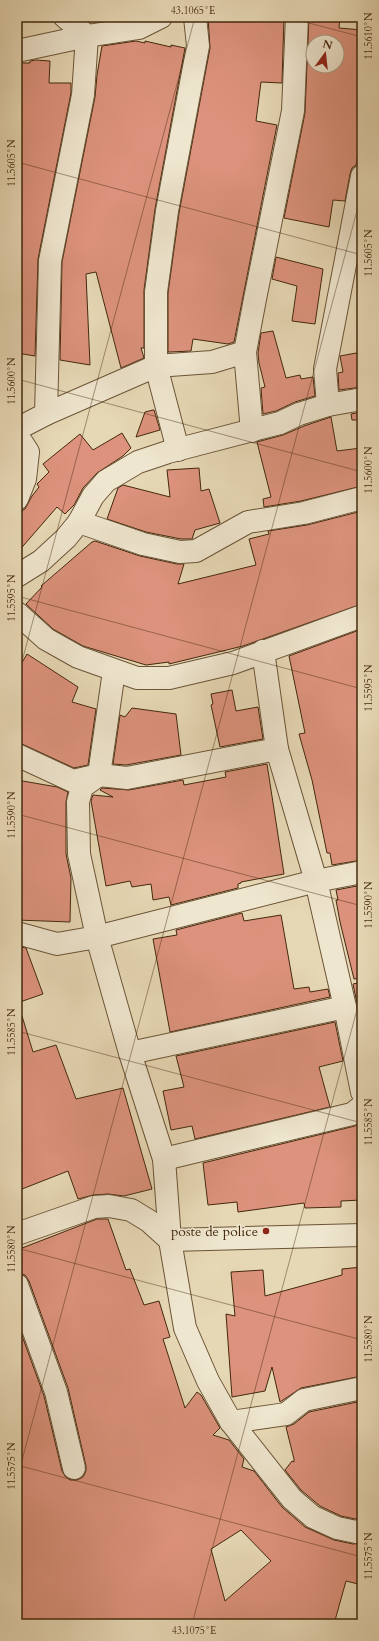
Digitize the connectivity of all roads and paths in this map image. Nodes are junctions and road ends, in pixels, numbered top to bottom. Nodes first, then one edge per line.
1 (65, 17) edge
2 (161, 17) edge
3 (195, 17) edge
4 (297, 17) edge
5 (87, 36) junction
6 (17, 51) edge
7 (362, 176) edge
8 (246, 352) junction
9 (156, 366) junction
10 (362, 399) edge
11 (328, 405) junction
12 (46, 414) junction
13 (17, 430) edge
14 (252, 431) junction
15 (17, 435) edge
16 (178, 450) junction
17 (362, 498) edge
18 (17, 499) edge
19 (79, 522) junction
20 (17, 576) edge
21 (17, 613) edge
22 (362, 616) edge
23 (263, 651) junction
24 (114, 671) junction
25 (277, 750) junction
26 (17, 755) edge
27 (99, 775) junction
28 (362, 872) edge
29 (316, 881) junction
30 (17, 933) edge
31 (97, 938) junction
32 (345, 1007) junction
33 (130, 1053) junction
34 (362, 1092) edge
35 (362, 1106) edge
36 (164, 1159) junction
37 (17, 1234) edge
38 (362, 1235) edge
39 (170, 1240) junction
40 (17, 1285) edge
41 (362, 1388) edge
42 (231, 1422) junction
43 (74, 1468) dead end
44 (362, 1530) edge

1 - 5 street
2 - 5 street
3 - 9 street
4 - 8 street
5 - 6 street
5 - 12 street
7 - 11 street
8 - 9 street
8 - 14 street
9 - 12 street
9 - 16 street
10 - 11 street
11 - 14 street
12 - 13 street
14 - 16 street
15 - 18 street
16 - 19 street
17 - 19 street
19 - 20 street
21 - 24 street
22 - 23 street
23 - 24 street
23 - 25 street
24 - 27 street
25 - 27 street
25 - 29 street
26 - 27 street
27 - 31 street
28 - 29 street
29 - 31 street
29 - 32 street
30 - 31 street
31 - 33 street
32 - 33 street
32 - 34 street
33 - 36 street
35 - 36 street
36 - 39 street
37 - 39 street
38 - 39 street
39 - 42 street
40 - 43 street
41 - 42 street
42 - 44 street

